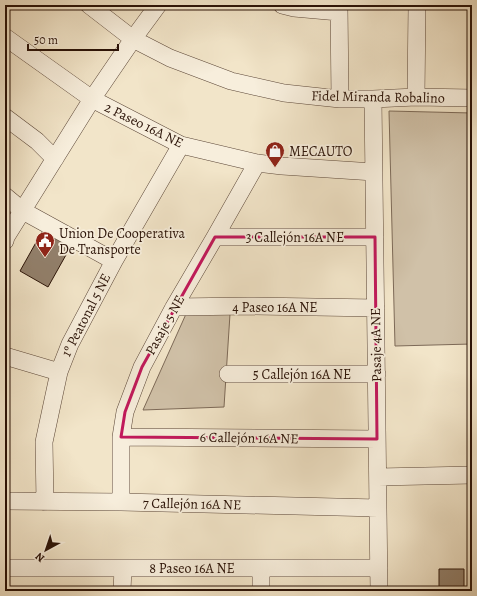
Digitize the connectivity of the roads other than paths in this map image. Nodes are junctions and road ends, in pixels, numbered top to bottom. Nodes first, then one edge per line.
1 (90, 5) edge
2 (158, 5) edge
3 (282, 5) edge
4 (416, 5) edge
5 (339, 9) edge
6 (5, 37) edge
7 (133, 39) junction
8 (416, 97) junction
9 (340, 98) junction
10 (472, 98) edge
11 (92, 99) junction
12 (373, 99) junction
13 (5, 117) edge
14 (181, 145) junction
15 (55, 159) junction
16 (257, 163) junction
17 (374, 172) junction
18 (5, 196) edge
19 (23, 211) junction
20 (215, 237) junction
21 (375, 237) junction
22 (5, 239) edge
23 (114, 261) junction
24 (174, 307) junction
25 (376, 308) junction
26 (5, 356) edge
27 (58, 372) junction
28 (228, 374) dead end
29 (376, 374) junction
30 (122, 437) junction
31 (377, 439) junction
32 (472, 475) edge
33 (378, 477) junction
34 (5, 501) edge
35 (45, 502) junction
36 (121, 502) junction
37 (378, 508) junction
38 (5, 568) edge
39 (123, 568) junction
40 (261, 568) junction
41 (379, 568) junction
42 (122, 591) edge
43 (261, 591) edge
44 (379, 591) edge

1 - 7 street, Fidel Miranda Robalino
2 - 7 street
3 - 5 street
4 - 8 street
5 - 9 street
6 - 11 street, 2 Paseo 16A NE
7 - 9 street, Fidel Miranda Robalino
7 - 11 street
8 - 10 street, Fidel Miranda Robalino
8 - 12 street, Fidel Miranda Robalino
9 - 12 street, Fidel Miranda Robalino
11 - 14 street, 2 Paseo 16A NE
11 - 15 street
12 - 17 street, Pasaje 4A NE
13 - 15 street
14 - 16 street, 2 Paseo 16A NE
14 - 23 street, 1º Peatonal 5 NE
15 - 19 street
16 - 17 street, 2 Paseo 16A NE
16 - 20 street, Pasaje 5 NE
17 - 21 street, Pasaje 4A NE
18 - 19 street
19 - 22 street
19 - 23 street
20 - 21 street, 3 Callejón 16A NE
20 - 24 street, Pasaje 5 NE
21 - 25 street, Pasaje 4A NE
23 - 27 street, 1º Peatonal 5 NE
24 - 25 street, 4 Paseo 16A NE
24 - 30 street, Pasaje 5 NE
25 - 29 street, Pasaje 4A NE
26 - 27 street
27 - 35 street, 1º Peatonal 5 NE
28 - 29 street, 5 Callejón 16A NE
29 - 31 street, Pasaje 4A NE
30 - 31 street, 6 Callejón 16A NE
30 - 36 street, Pasaje 5 NE
31 - 33 street, Pasaje 4A NE
32 - 33 street
33 - 37 street, Pasaje 4A NE
34 - 35 street, 7 Callejón 16A NE
35 - 36 street, 7 Callejón 16A NE
36 - 37 street, 7 Callejón 16A NE
37 - 41 street, Pasaje 4A NE
38 - 39 street, 8 Paseo 16A NE
39 - 40 street, 8 Paseo 16A NE
39 - 42 street
40 - 41 street, 8 Paseo 16A NE
40 - 43 street
41 - 44 street, Pasaje 4A NE

